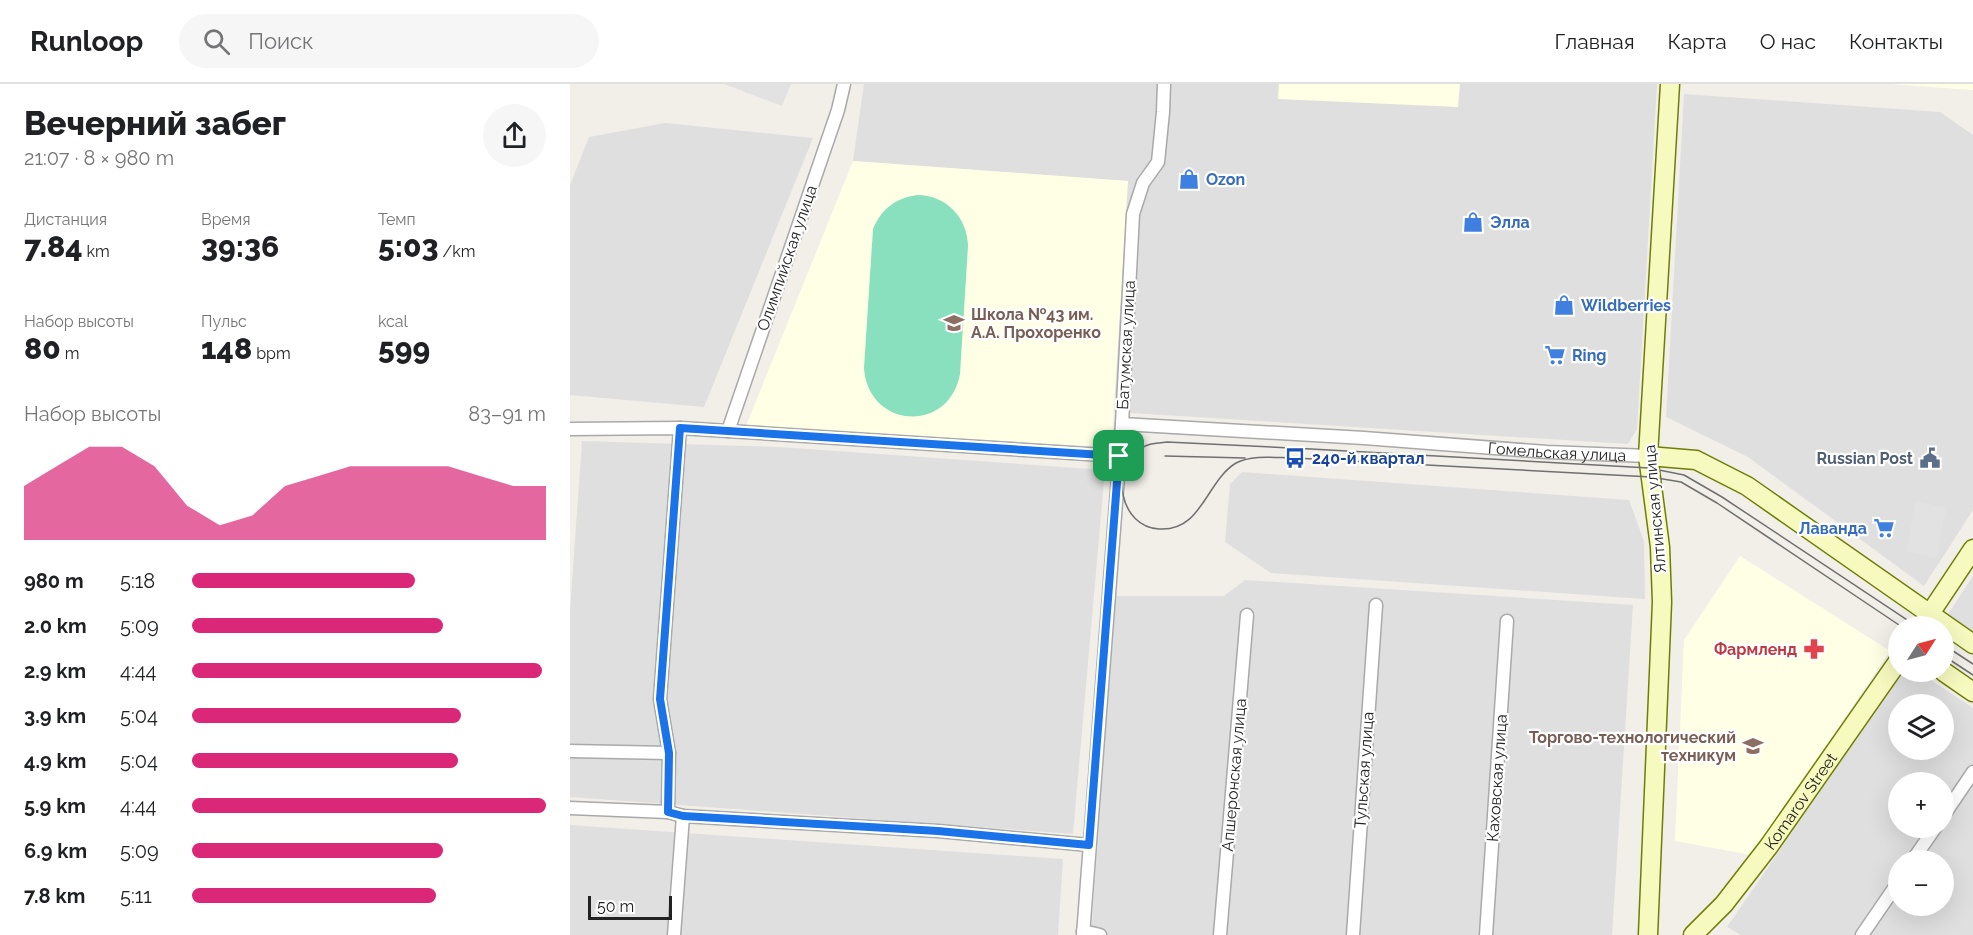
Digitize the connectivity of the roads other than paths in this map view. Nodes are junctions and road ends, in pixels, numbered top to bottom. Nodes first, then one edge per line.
1 (844, 84) edge
2 (1164, 84) edge
3 (1670, 84) edge
4 (1122, 424) junction
5 (680, 428) junction
6 (570, 429) edge
7 (728, 431) junction
8 (1119, 456) junction
9 (1648, 456) junction
10 (1973, 549) edge
11 (1376, 605) dead end
12 (1247, 615) dead end
13 (1918, 616) edge
14 (1928, 616) edge
15 (1507, 621) dead end
16 (1954, 635) edge
17 (1973, 644) edge
18 (1888, 676) edge
19 (1954, 679) edge
20 (1973, 692) edge
21 (570, 751) edge
22 (669, 753) junction
23 (1973, 772) edge
24 (1954, 800) edge
25 (570, 808) edge
26 (668, 812) junction
27 (683, 816) junction
28 (1089, 845) junction
29 (1888, 897) edge
30 (1083, 933) edge
31 (674, 935) edge
32 (1100, 935) edge
33 (1220, 935) edge
34 (1353, 935) edge
35 (1486, 935) edge
36 (1648, 935) edge
37 (1693, 935) edge
38 (1862, 935) edge

1 - 7 street, Олимпийская улица
2 - 4 street, Батумская улица
3 - 9 main road, Ялтинская улица
4 - 8 street, Батумская улица
4 - 9 street, Гомельская улица
5 - 6 street
5 - 7 street
5 - 22 street
7 - 8 street
8 - 28 street, Батумская улица
9 - 13 main road, Гомельская улица
9 - 36 main road, Ялтинская улица
10 - 14 main road
11 - 34 street, Тульская улица
12 - 33 street, Апшеронская улица
15 - 35 street, Каховская улица
16 - 17 main road, Гомельская улица
18 - 37 main road, Komarov Street
19 - 20 main road
21 - 22 street
22 - 26 street
23 - 24 street
25 - 26 street
26 - 27 street
27 - 28 street
27 - 31 street
28 - 30 street, Батумская улица
29 - 38 street
30 - 32 street

